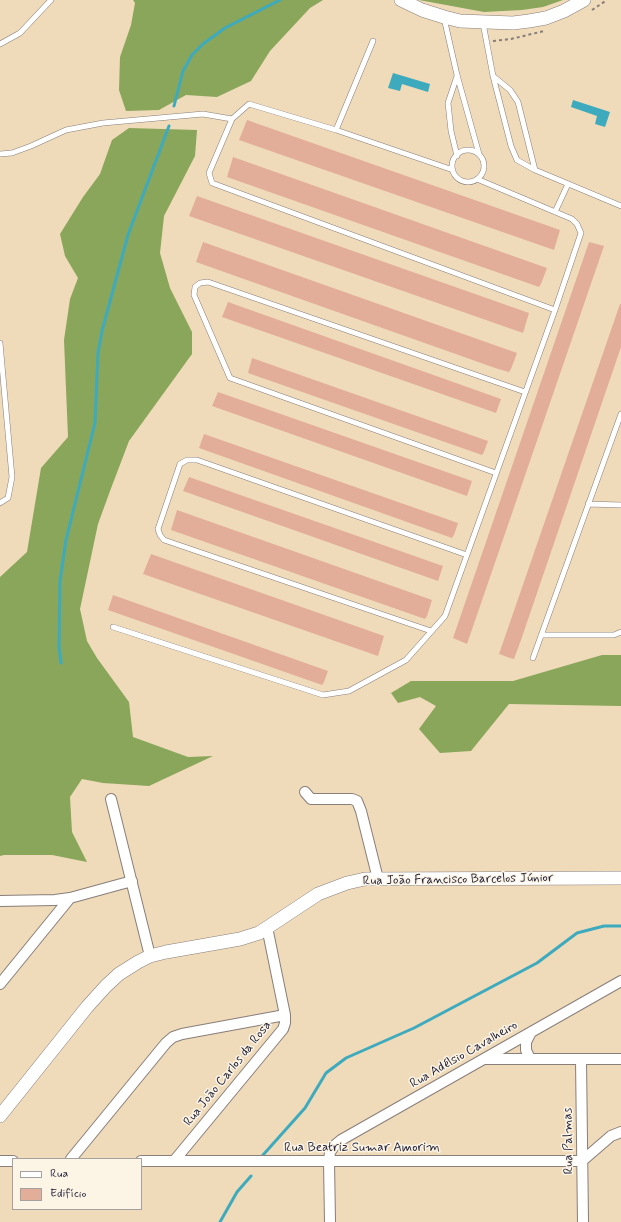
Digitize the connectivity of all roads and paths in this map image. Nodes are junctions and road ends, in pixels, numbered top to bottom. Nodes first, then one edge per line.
1 (51, 0) edge
2 (401, 0) edge
3 (584, 0) edge
4 (444, 17) junction
5 (483, 23) junction
6 (373, 41) dead end
7 (0, 44) edge
8 (457, 75) junction
9 (493, 76) junction
10 (232, 119) junction
11 (336, 130) junction
12 (0, 154) edge
13 (479, 154) junction
14 (456, 156) junction
15 (453, 170) junction
16 (535, 170) junction
17 (477, 179) junction
18 (568, 184) junction
19 (621, 206) edge
20 (555, 212) junction
21 (554, 310) junction
22 (0, 343) edge
23 (525, 392) junction
24 (621, 414) edge
25 (620, 420) edge
26 (496, 473) junction
27 (0, 503) edge
28 (588, 504) junction
29 (621, 505) edge
30 (467, 555) junction
31 (113, 627) dead end
32 (432, 631) junction
33 (621, 632) edge
34 (541, 635) junction
35 (533, 658) dead end
36 (306, 792) dead end
37 (111, 799) dead end
38 (621, 878) edge
39 (378, 879) junction
40 (132, 880) junction
41 (70, 898) junction
42 (0, 901) edge
43 (267, 927) junction
44 (150, 956) junction
45 (621, 981) edge
46 (0, 984) edge
47 (285, 1015) junction
48 (531, 1032) junction
49 (484, 1059) junction
50 (530, 1059) junction
51 (580, 1059) junction
52 (621, 1059) edge
53 (0, 1116) edge
54 (621, 1132) edge
55 (72, 1158) edge
56 (0, 1161) edge
57 (12, 1161) edge
58 (142, 1161) edge
59 (174, 1161) junction
60 (329, 1161) junction
61 (582, 1161) junction
62 (330, 1222) edge
63 (583, 1222) edge

1 - 7 lane
2 - 4 street
3 - 5 street
4 - 5 street
4 - 8 lane
5 - 9 lane
6 - 11 lane
8 - 13 lane
8 - 14 lane
9 - 16 lane
9 - 16 lane
10 - 11 lane
10 - 12 lane
10 - 21 lane
11 - 15 lane
13 - 14 lane
13 - 17 lane
14 - 15 lane
15 - 17 lane
16 - 18 lane
17 - 20 lane
18 - 19 lane
18 - 20 lane
20 - 21 lane
21 - 23 lane
22 - 27 lane
23 - 26 lane
23 - 26 lane
24 - 25 lane
25 - 28 lane
26 - 30 lane
28 - 29 lane
28 - 34 lane
30 - 32 lane
30 - 32 lane
31 - 32 lane
33 - 34 lane
34 - 35 lane
36 - 39 street
37 - 40 street
38 - 39 street, Rua João Francisco Barcelos Júnior
39 - 43 street, Rua João Francisco Barcelos Júnior
40 - 41 street
40 - 44 street
41 - 42 street
41 - 46 street
43 - 44 street, Rua João Francisco Barcelos Júnior
43 - 47 street, Rua João Carlos da Rosa
44 - 53 street, Rua João Francisco Barcelos Júnior
45 - 48 street, Rua Adélsio Cavalheiro
47 - 55 street
47 - 59 street, Rua João Carlos da Rosa
48 - 49 street, Rua Adélsio Cavalheiro
48 - 50 street
49 - 50 street
49 - 60 street, Rua Adélsio Cavalheiro
50 - 51 street
51 - 52 street
51 - 61 street, Rua Palmas
54 - 61 street
56 - 57 street
58 - 59 street, Rua Beatriz Sumar Amorim
59 - 60 street, Rua Beatriz Sumar Amorim
60 - 61 street, Rua Beatriz Sumar Amorim
60 - 62 street
61 - 63 street, Rua Palmas

